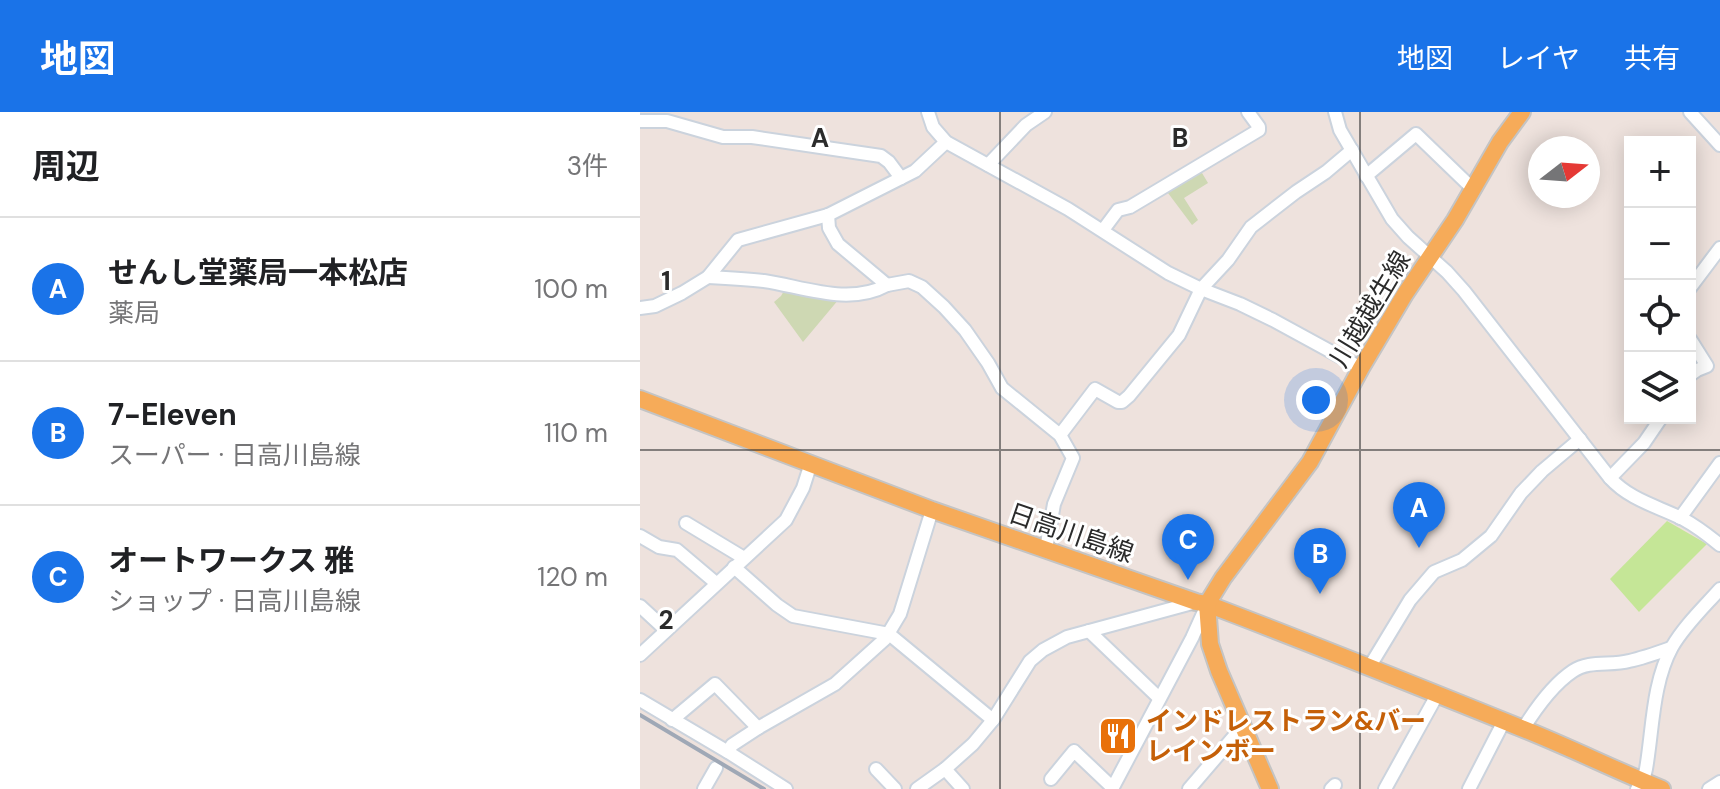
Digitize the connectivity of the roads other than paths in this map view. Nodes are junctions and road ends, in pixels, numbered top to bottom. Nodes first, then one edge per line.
1 (928, 112) edge
2 (1045, 112) edge
3 (1248, 112) edge
4 (1335, 112) edge
5 (1522, 112) edge
6 (1690, 112) edge
7 (640, 121) edge
8 (946, 142) junction
9 (1720, 145) edge
10 (1352, 150) junction
11 (988, 165) junction
12 (1366, 176) junction
13 (901, 178) junction
14 (1473, 189) junction
15 (828, 215) junction
16 (1103, 230) junction
17 (1720, 248) edge
18 (1430, 257) junction
19 (708, 277) junction
20 (1696, 280) edge
21 (887, 285) junction
22 (1201, 289) junction
23 (640, 308) edge
24 (1696, 349) edge
25 (1361, 368) junction
26 (1696, 372) edge
27 (640, 399) edge
28 (1657, 424) edge
29 (1060, 435) junction
30 (1580, 439) junction
31 (811, 463) junction
32 (1720, 463) edge
33 (1610, 478) junction
34 (932, 510) junction
35 (1680, 518) junction
36 (686, 523) dead end
37 (640, 536) edge
38 (1720, 545) edge
39 (1046, 549) junction
40 (739, 563) junction
41 (716, 583) junction
42 (1720, 589) edge
43 (1202, 603) junction
44 (640, 606) edge
45 (666, 630) junction
46 (1089, 631) junction
47 (889, 634) junction
48 (1671, 648) junction
49 (640, 655) edge
50 (1370, 666) junction
51 (1437, 695) junction
52 (1159, 698) junction
53 (640, 700) edge
54 (672, 720) junction
55 (993, 720) junction
56 (1504, 721) junction
57 (1243, 726) junction
58 (758, 728) junction
59 (1523, 729) junction
60 (728, 752) junction
61 (716, 768) dead end
62 (876, 769) dead end
63 (945, 769) junction
64 (1051, 779) dead end
65 (1720, 782) edge
66 (1640, 785) edge
67 (704, 789) edge
68 (786, 789) edge
69 (895, 789) edge
70 (917, 789) edge
71 (963, 789) edge
72 (1112, 789) edge
73 (1189, 789) edge
74 (1270, 789) edge
75 (1385, 789) edge
76 (1469, 789) edge
77 (1662, 789) edge
78 (1709, 789) edge

1 - 8 street
2 - 11 street
3 - 16 street
4 - 10 street
5 - 14 main road, 川越越生線
6 - 9 street
7 - 13 street
8 - 11 street
8 - 13 street
10 - 12 street
10 - 22 street
11 - 16 street
12 - 14 street
12 - 18 street
13 - 15 street
14 - 18 main road, 川越越生線
15 - 19 street
15 - 21 street
16 - 22 street
17 - 20 street
18 - 25 main road, 川越越生線
18 - 30 street
19 - 21 street
19 - 23 street
21 - 29 street
22 - 25 street
22 - 29 street
24 - 26 street
25 - 43 main road, 川越越生線
27 - 31 main road, 日高川島線
28 - 33 street
29 - 39 street
30 - 33 street
30 - 50 street
31 - 34 main road, 日高川島線
31 - 40 street
32 - 35 street
33 - 35 street
34 - 39 main road, 日高川島線
34 - 47 street
35 - 38 street
36 - 40 street
37 - 41 street
39 - 43 main road, 日高川島線
40 - 41 street
40 - 47 street
41 - 45 street
42 - 48 street
43 - 46 street
43 - 50 main road, 日高川島線
43 - 52 street
43 - 57 main road
44 - 45 street
45 - 49 street
46 - 52 street
46 - 55 street
47 - 55 street
47 - 58 street
48 - 59 street
48 - 66 street
50 - 51 main road, 日高川島線
51 - 56 main road, 日高川島線
51 - 75 street
52 - 72 street
53 - 54 street
54 - 58 street
54 - 60 street
55 - 63 street
56 - 59 main road, 日高川島線
56 - 76 street
57 - 73 street
57 - 74 main road
58 - 60 street
59 - 66 main road, 日高川島線
60 - 68 street
61 - 67 street
62 - 69 street
63 - 70 street
63 - 71 street
64 - 72 street
65 - 78 street
66 - 77 main road, 日高川島線

